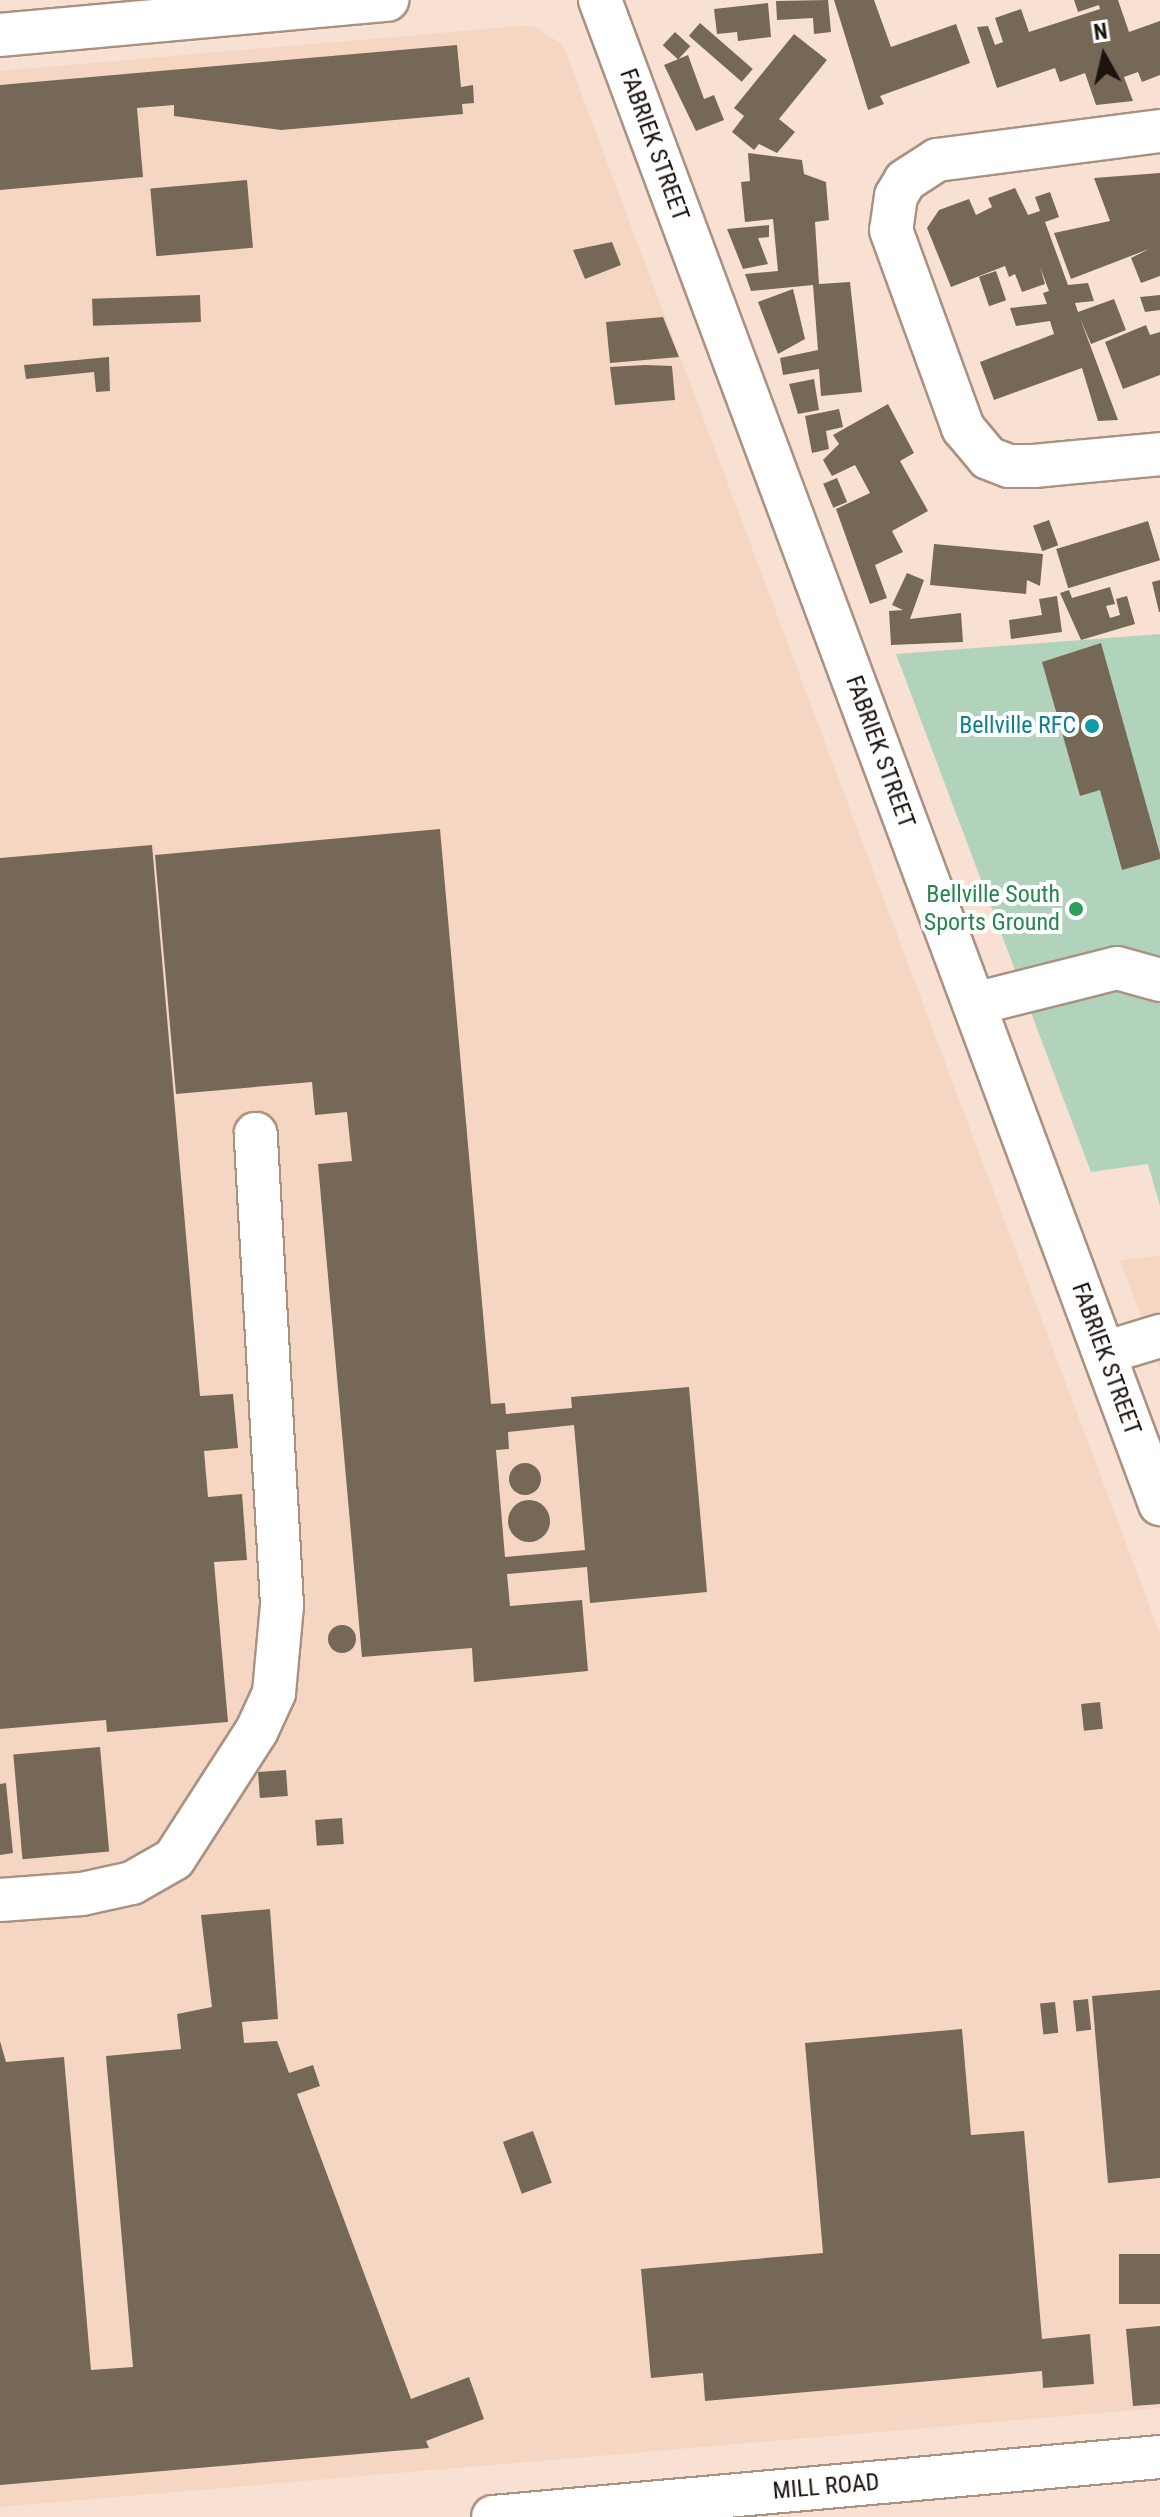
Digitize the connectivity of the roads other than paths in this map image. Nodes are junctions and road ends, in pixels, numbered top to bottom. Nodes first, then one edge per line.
1 (387, 0) edge
2 (600, 0) edge
3 (0, 35) edge
4 (1160, 131) edge
5 (1160, 454) edge
6 (1160, 980) edge
7 (974, 1004) junction
8 (256, 1134) dead end
9 (1160, 1336) edge
10 (1104, 1353) junction
11 (1160, 1504) edge
12 (0, 1900) edge
13 (1160, 2457) edge
14 (493, 2517) edge

1 - 3 street
2 - 7 street, FABRIEK STREET
4 - 5 street
6 - 7 street
7 - 10 street, FABRIEK STREET
8 - 12 street
9 - 10 street
10 - 11 street, FABRIEK STREET
13 - 14 street, MILL ROAD

